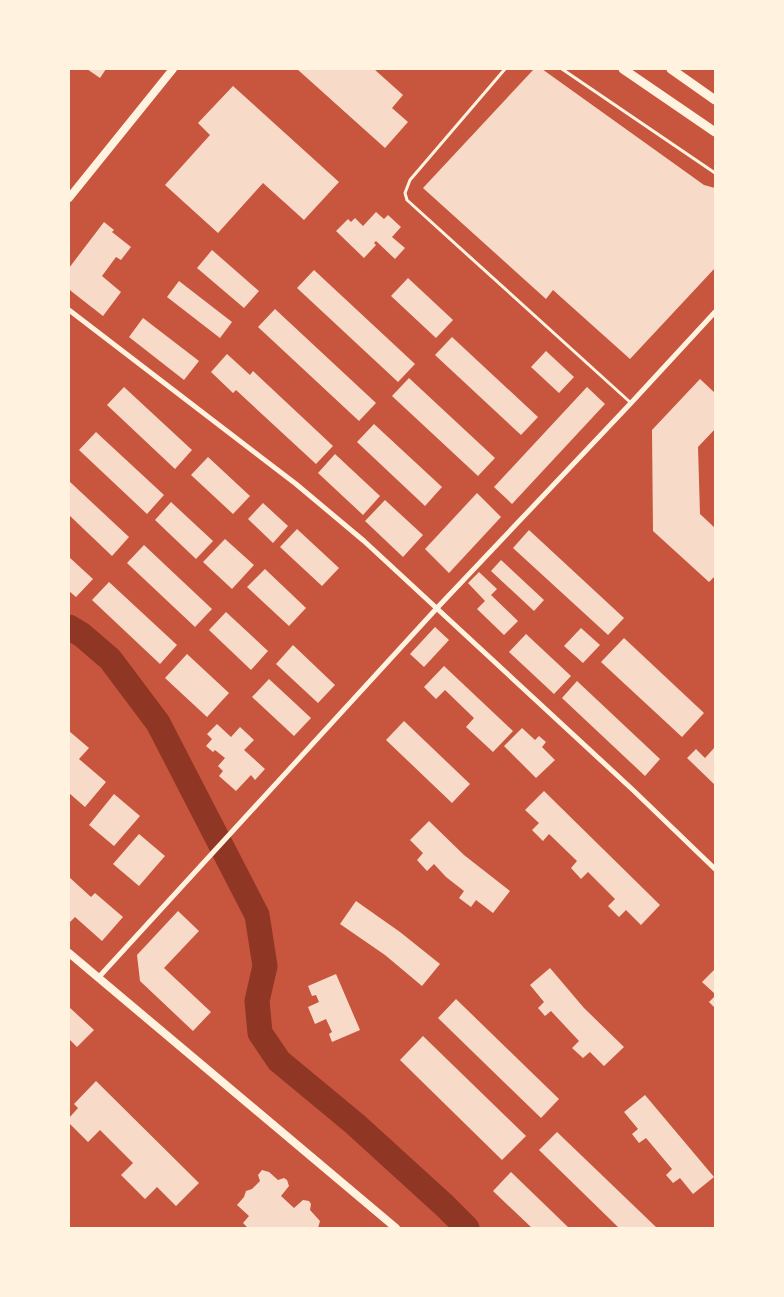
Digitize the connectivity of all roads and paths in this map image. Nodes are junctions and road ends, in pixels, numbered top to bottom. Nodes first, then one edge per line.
1 (173, 69) edge
2 (505, 69) edge
3 (562, 69) edge
4 (623, 69) edge
5 (671, 69) edge
6 (715, 100) edge
7 (715, 132) edge
8 (715, 173) edge
9 (69, 198) edge
10 (69, 310) edge
11 (715, 312) edge
12 (631, 403) junction
13 (438, 608) junction
14 (715, 869) edge
15 (69, 953) edge
16 (98, 978) junction
17 (396, 1228) edge

1 - 9 street
2 - 12 lane
3 - 8 lane
4 - 7 main road
5 - 6 main road
10 - 13 street
11 - 12 street
12 - 13 street
13 - 14 street
13 - 16 street
15 - 16 street
16 - 17 street

